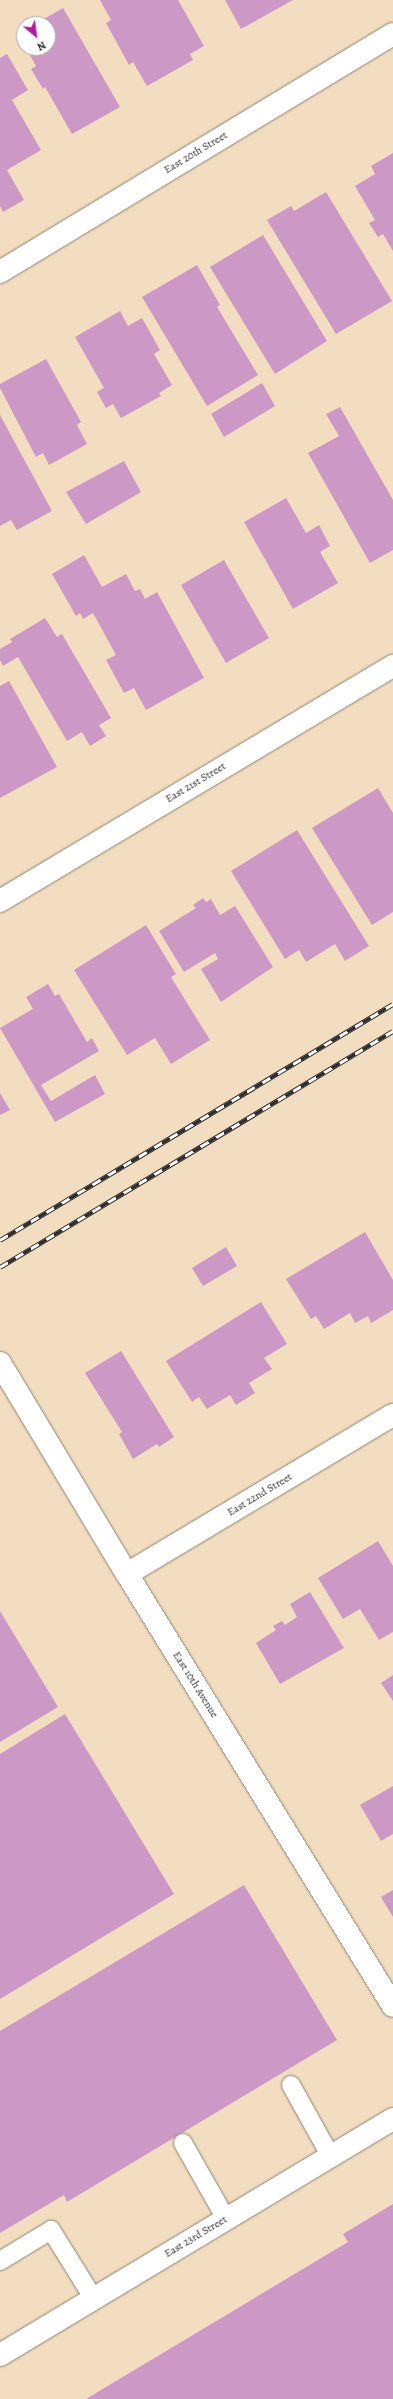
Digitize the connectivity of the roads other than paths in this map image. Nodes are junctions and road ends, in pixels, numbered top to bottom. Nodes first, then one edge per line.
1 (393, 34) edge
2 (0, 272) edge
3 (393, 666) edge
4 (0, 900) edge
5 (0, 1363) edge
6 (393, 1415) edge
7 (127, 1574) junction
8 (393, 2006) edge
9 (291, 2085) dead end
10 (393, 2119) edge
11 (183, 2143) dead end
12 (331, 2157) junction
13 (226, 2219) junction
14 (0, 2261) edge
15 (94, 2299) junction
16 (0, 2355) edge

1 - 2 street, East 20th Street
3 - 4 street, East 21st Street
5 - 7 street, East 10th Avenue
6 - 7 street, East 22nd Street
7 - 8 street, East 10th Avenue
9 - 12 lane
10 - 12 street, East 23rd Street
11 - 13 lane
12 - 13 street, East 23rd Street
13 - 15 street, East 23rd Street
14 - 15 lane
15 - 16 street, East 23rd Street

